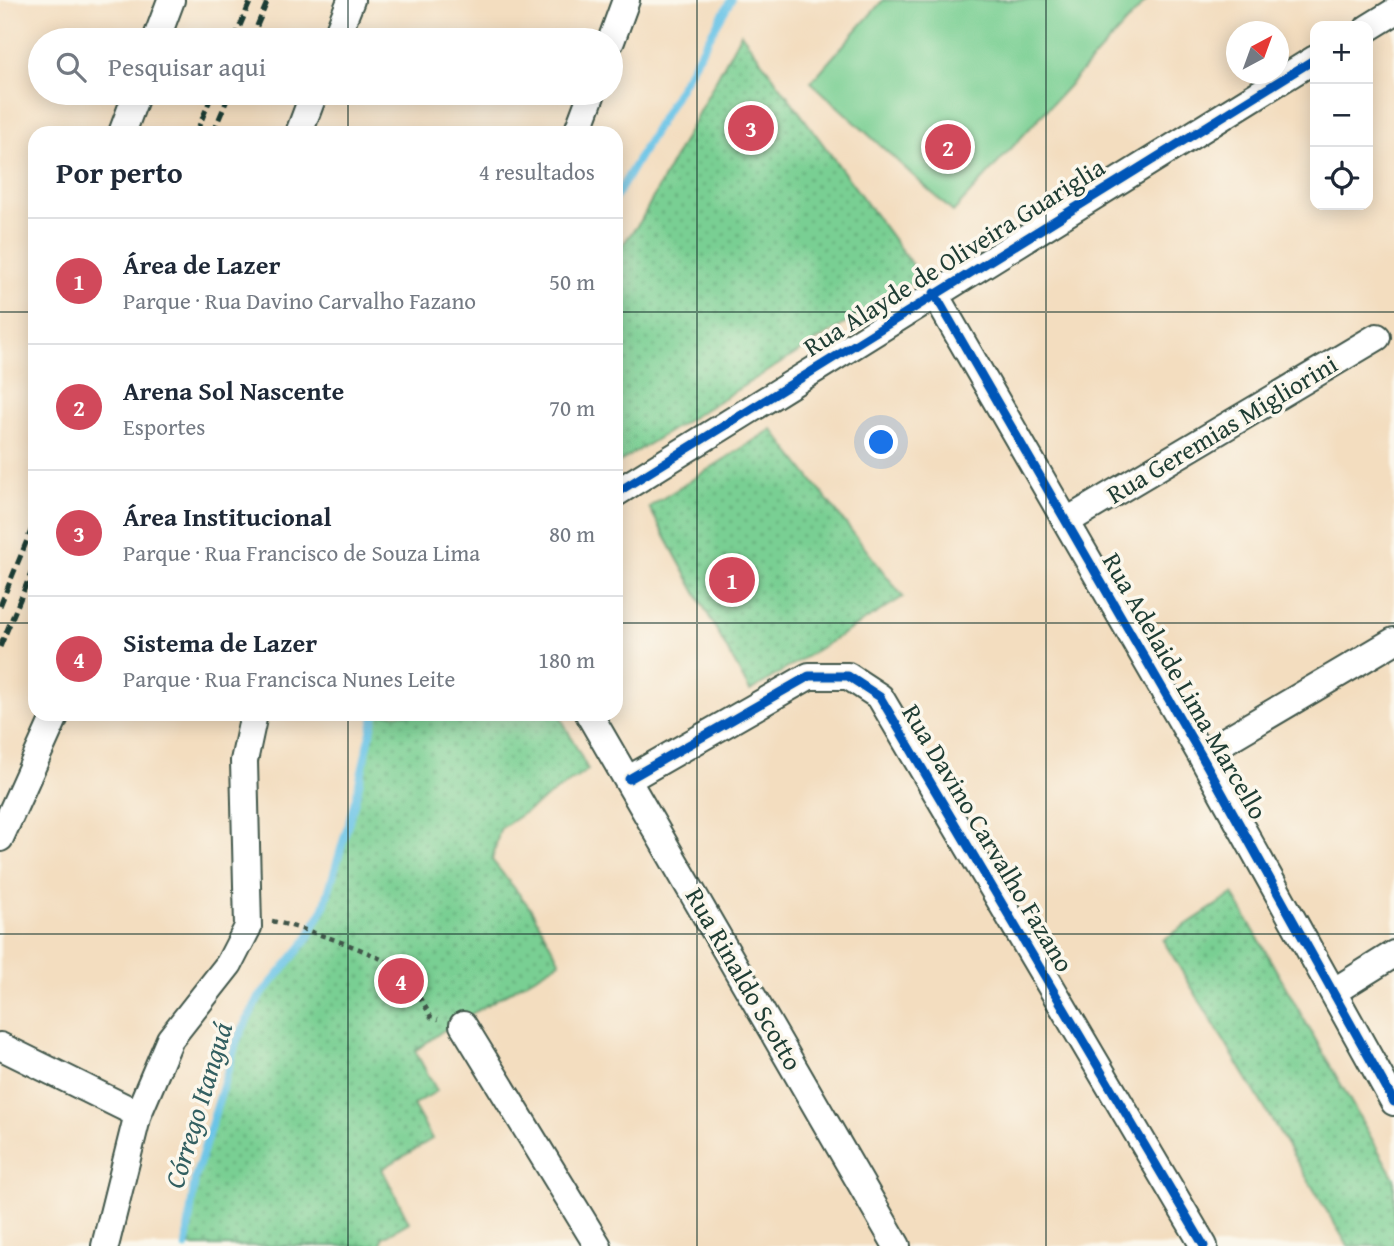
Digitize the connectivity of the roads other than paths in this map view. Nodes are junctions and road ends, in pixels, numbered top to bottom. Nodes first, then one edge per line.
1 (171, 0) edge
2 (351, 0) edge
3 (626, 0) edge
4 (1393, 15) edge
5 (1373, 25) edge
6 (160, 28) edge
7 (340, 28) edge
8 (616, 28) edge
9 (1310, 62) edge
10 (132, 105) edge
11 (310, 105) edge
12 (587, 105) edge
13 (125, 126) edge
14 (302, 126) edge
15 (579, 126) edge
16 (934, 293) junction
17 (1377, 337) dead end
18 (623, 489) edge
19 (1067, 521) junction
20 (1394, 641) edge
21 (53, 721) edge
22 (253, 721) edge
23 (593, 721) edge
24 (1201, 755) junction
25 (629, 779) junction
26 (0, 838) edge
27 (1394, 954) edge
28 (1333, 992) junction
29 (463, 1025) road end
30 (0, 1046) edge
31 (1394, 1102) edge
32 (138, 1114) junction
33 (105, 1246) edge
34 (598, 1246) edge
35 (897, 1246) edge
36 (1204, 1246) edge

1 - 6 street
2 - 7 street
3 - 8 street
4 - 5 street
9 - 16 street, Rua Alayde de Oliveira Guariglia
10 - 13 street
11 - 14 street
12 - 15 street
16 - 18 street, Rua Alayde de Oliveira Guariglia
16 - 19 street, Rua Adelaide Lima Marcello
17 - 19 street, Rua Geremias Migliorini
19 - 24 street, Rua Adelaide Lima Marcello
20 - 24 street
21 - 26 street
22 - 32 street
23 - 25 street, Rua Rinaldo Scotto
24 - 28 street, Rua Adelaide Lima Marcello
25 - 35 street, Rua Rinaldo Scotto
25 - 36 street, Rua Davino Carvalho Fazano
27 - 28 street
28 - 31 street, Rua Adelaide Lima Marcello
29 - 34 street
30 - 32 street
32 - 33 street

